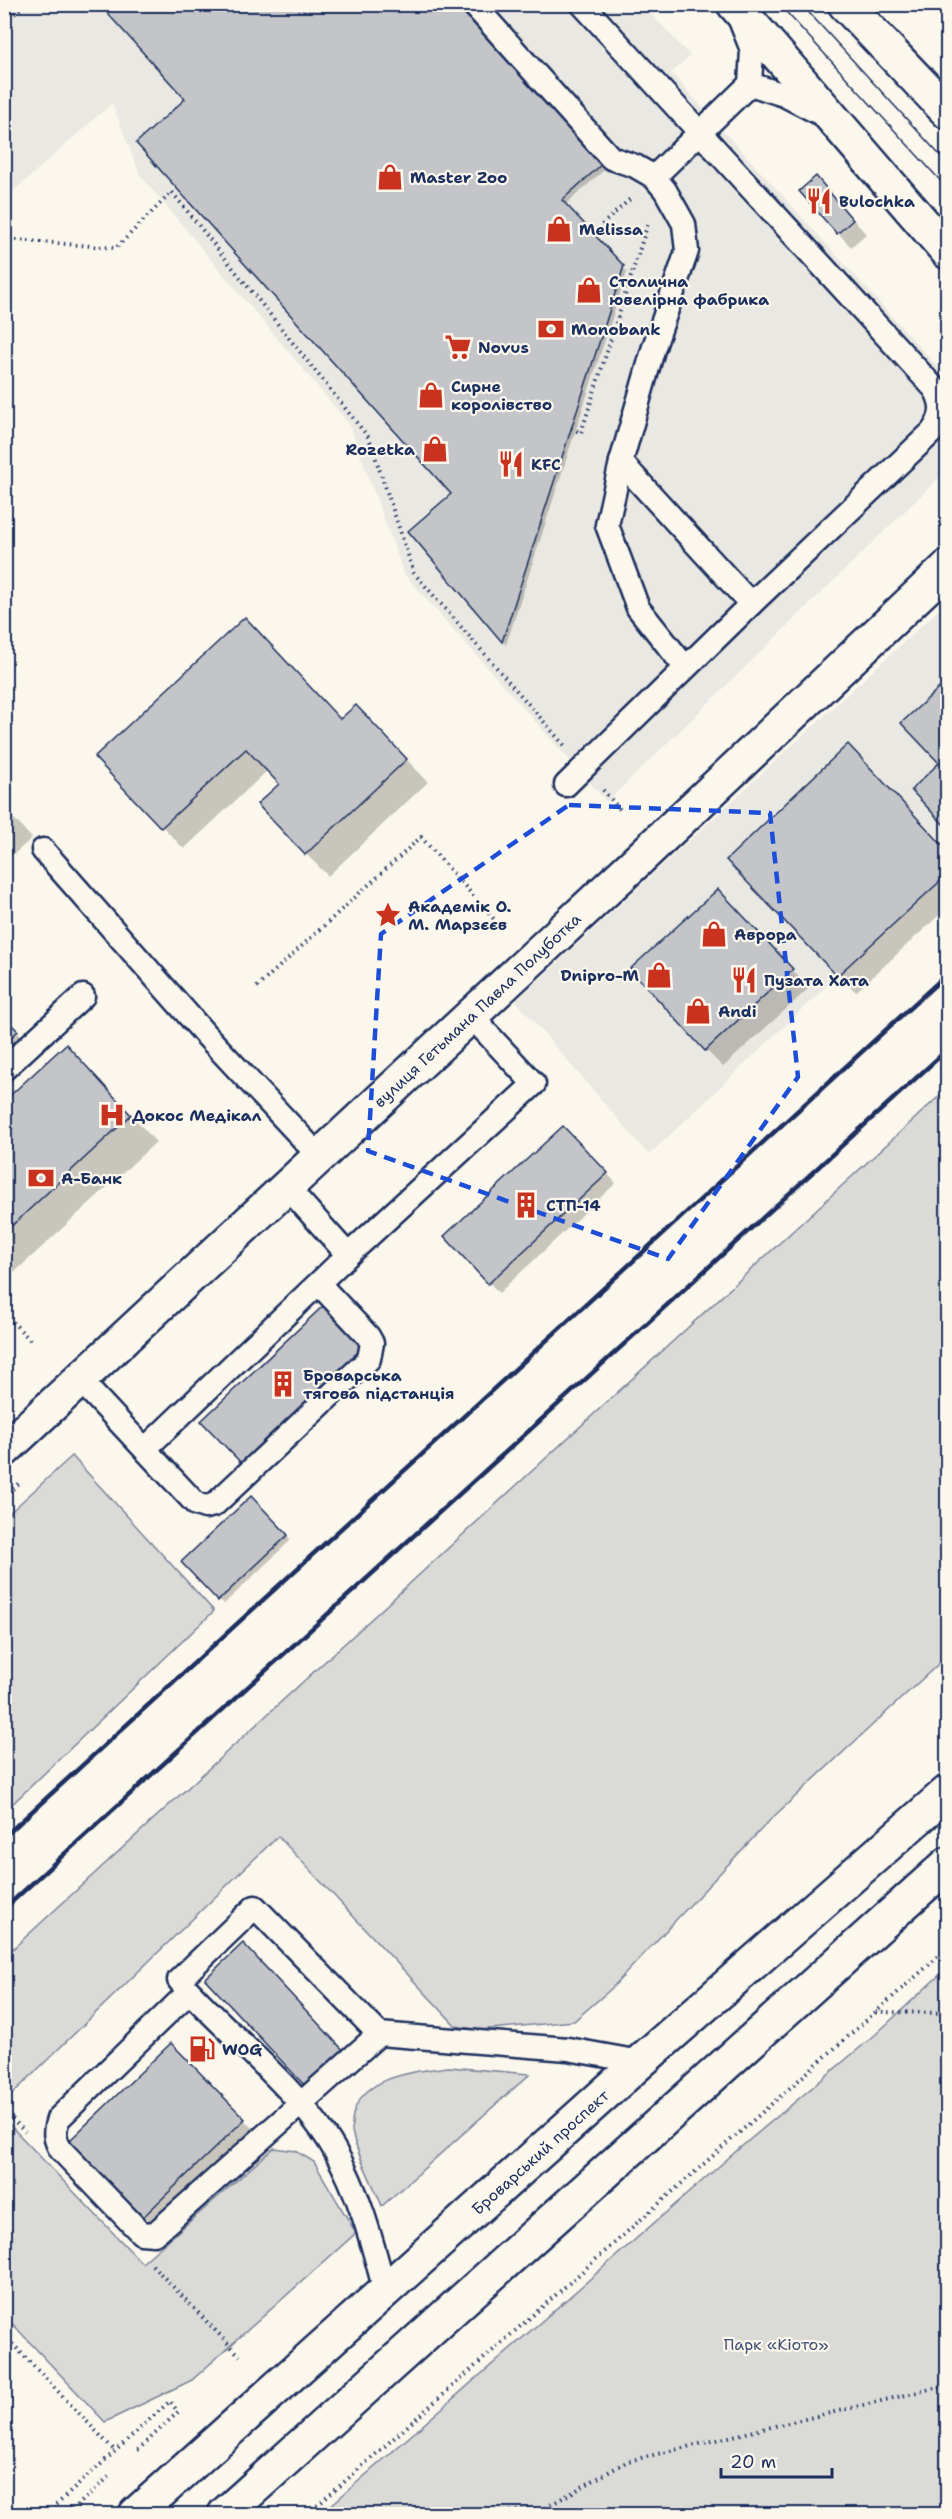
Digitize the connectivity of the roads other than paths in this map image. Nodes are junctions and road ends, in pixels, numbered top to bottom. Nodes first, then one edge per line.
1 (473, 4) edge
2 (582, 4) edge
3 (734, 4) edge
4 (845, 4) edge
5 (750, 84) junction
6 (948, 112) edge
7 (832, 120) junction
8 (699, 133) junction
9 (654, 177) junction
10 (948, 252) edge
11 (621, 462) junction
12 (948, 567) edge
13 (751, 604) junction
14 (685, 668) junction
15 (566, 785) dead end
16 (43, 850) dead end
17 (83, 996) dead end
18 (471, 1016) junction
19 (4, 1069) edge
20 (320, 1156) junction
21 (287, 1187) junction
22 (348, 1255) junction
23 (319, 1284) junction
24 (80, 1380) junction
25 (145, 1449) junction
26 (4, 1450) edge
27 (948, 1792) edge
28 (948, 1864) edge
29 (189, 1992) junction
30 (379, 2034) junction
31 (640, 2062) junction
32 (302, 2106) junction
33 (385, 2291) junction
34 (136, 2514) edge
35 (225, 2514) edge

1 - 9 lane
2 - 8 lane
3 - 5 lane
3 - 7 main road
4 - 6 main road
5 - 7 lane
5 - 8 lane
7 - 10 main road
8 - 9 lane
8 - 13 lane
9 - 11 lane
11 - 13 lane
11 - 14 lane
12 - 18 main road, вулиця Гетьмана Павла Полуботка
13 - 14 lane
14 - 15 lane
16 - 20 lane
17 - 19 lane
18 - 20 main road, вулиця Гетьмана Павла Полуботка
18 - 22 lane
20 - 21 main road, вулиця Гетьмана Павла Полуботка
21 - 22 lane
21 - 24 main road, вулиця Гетьмана Павла Полуботка
22 - 23 lane
23 - 25 lane
23 - 25 lane
24 - 25 lane
24 - 26 main road, вулиця Гетьмана Павла Полуботка
27 - 31 main road, Броварський проспект
28 - 35 main road
29 - 30 lane
29 - 32 lane
29 - 32 lane
30 - 31 lane
30 - 32 lane
31 - 33 main road, Броварський проспект
32 - 33 lane
33 - 34 main road, Броварський проспект

